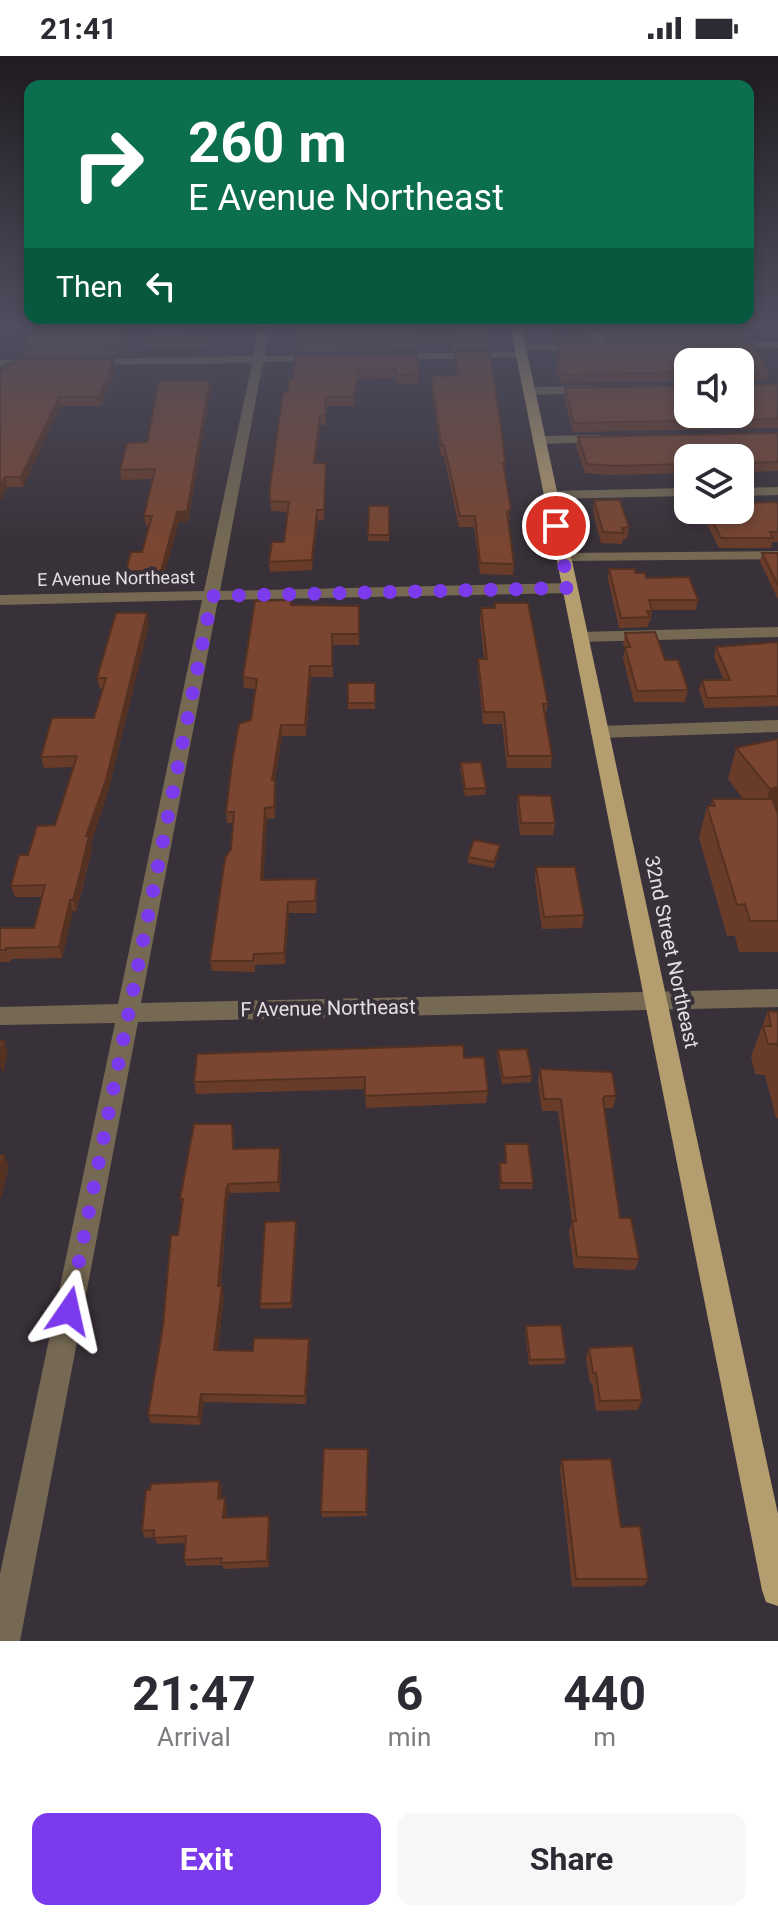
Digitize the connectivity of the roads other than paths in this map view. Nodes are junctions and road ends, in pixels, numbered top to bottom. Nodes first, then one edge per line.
1 (250, 399) edge
2 (530, 399) edge
3 (621, 439) edge
4 (538, 440) junction
5 (778, 491) edge
6 (674, 492) edge
7 (754, 492) edge
8 (550, 495) junction
9 (778, 555) edge
10 (563, 557) junction
11 (569, 588) junction
12 (212, 596) junction
13 (0, 600) edge
14 (778, 632) edge
15 (579, 637) junction
16 (778, 726) edge
17 (599, 732) junction
18 (778, 998) edge
19 (655, 1000) junction
20 (129, 1012) junction
21 (0, 1016) edge
22 (770, 1507) edge
23 (778, 1590) edge
24 (3, 1641) edge

1 - 12 street
2 - 4 main road, 32nd Street Northeast
3 - 4 street
4 - 8 main road, 32nd Street Northeast
5 - 7 street
6 - 8 street
8 - 10 main road, 32nd Street Northeast
9 - 10 street
10 - 11 main road, 32nd Street Northeast
11 - 12 street, E Avenue Northeast
11 - 15 main road, 32nd Street Northeast
12 - 13 street, E Avenue Northeast
12 - 20 street
14 - 15 street
15 - 17 main road, 32nd Street Northeast
16 - 17 street
17 - 19 main road, 32nd Street Northeast
18 - 19 street, F Avenue Northeast
19 - 20 street, F Avenue Northeast
19 - 22 main road, 32nd Street Northeast
20 - 21 street, F Avenue Northeast
20 - 24 street
22 - 23 main road, 32nd Street Northeast

